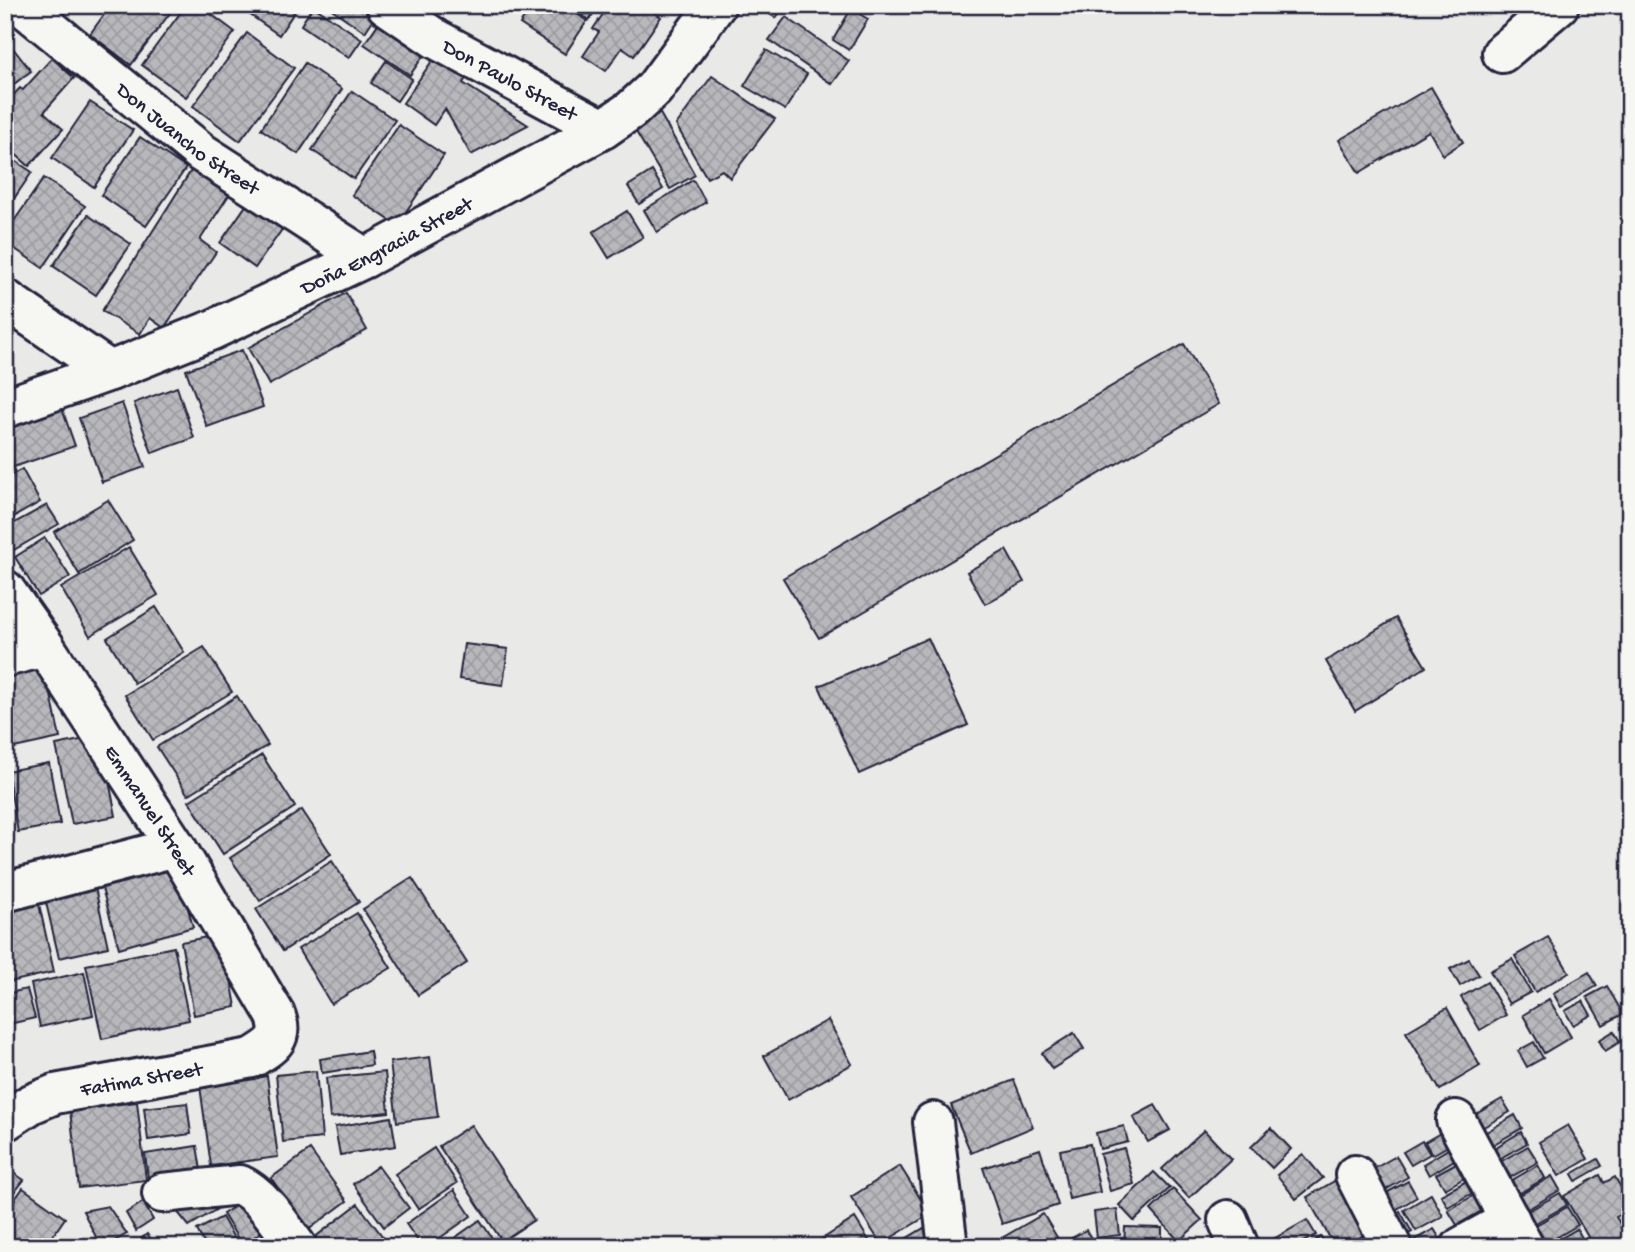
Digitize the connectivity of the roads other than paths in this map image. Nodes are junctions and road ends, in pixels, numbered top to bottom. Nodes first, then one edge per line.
1 (21, 5) edge
2 (386, 5) edge
3 (716, 5) edge
4 (1559, 5) edge
5 (1502, 53) dead end
6 (603, 128) junction
7 (365, 258) junction
8 (5, 299) edge
9 (110, 370) junction
10 (5, 408) edge
11 (5, 590) edge
12 (45, 647) junction
13 (5, 657) edge
14 (176, 847) junction
15 (5, 891) edge
16 (277, 1039) joint
17 (1456, 1120) dead end
18 (5, 1121) edge
19 (933, 1122) dead end
20 (1355, 1175) dead end
21 (162, 1193) dead end
22 (1517, 1233) edge
23 (297, 1247) edge
24 (948, 1247) edge
25 (1392, 1247) edge
26 (1461, 1247) edge

1 - 7 street, Don Juancho Street
2 - 6 street, Don Paulo Street
3 - 6 street, Doña Engracia Street
4 - 5 street
6 - 7 street, Doña Engracia Street
7 - 9 street, Doña Engracia Street
8 - 9 street
9 - 10 street, Doña Engracia Street
11 - 12 street, Emmanuel Street
12 - 13 street
12 - 14 street, Emmanuel Street
14 - 15 street
14 - 16 street, Emmanuel Street
16 - 18 street, Fatima Street
17 - 22 street
19 - 24 street
20 - 25 street
21 - 23 street
22 - 26 street

